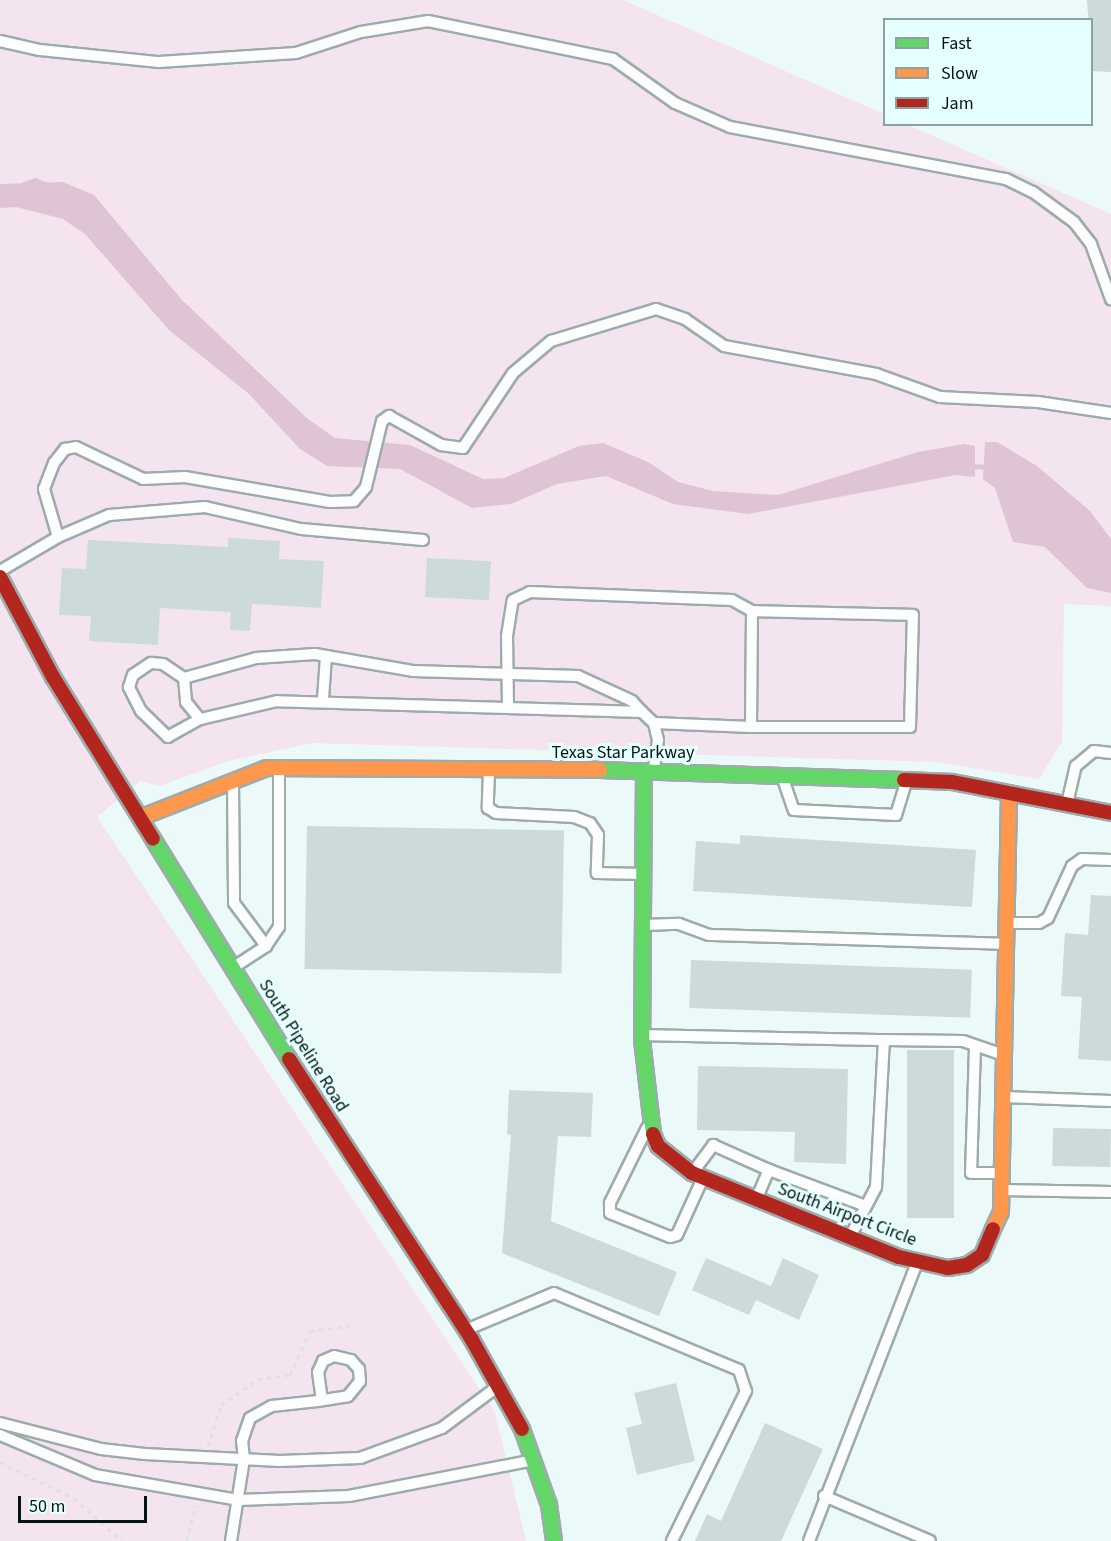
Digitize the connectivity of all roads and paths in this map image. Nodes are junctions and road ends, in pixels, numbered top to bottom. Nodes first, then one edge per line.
1 (0, 40) edge
2 (1111, 299) edge
3 (1111, 413) edge
4 (57, 537) junction
5 (423, 540) dead end
6 (0, 571) edge
7 (0, 577) edge
8 (752, 611) junction
9 (326, 656) junction
10 (509, 671) junction
11 (184, 678) junction
12 (323, 699) junction
13 (508, 707) junction
14 (642, 712) junction
15 (201, 719) junction
16 (654, 723) junction
17 (751, 726) junction
18 (1111, 753) edge
19 (279, 767) junction
20 (489, 770) junction
21 (649, 771) junction
22 (781, 774) junction
23 (233, 779) junction
24 (907, 780) junction
25 (1009, 793) junction
26 (1067, 804) junction
27 (1111, 813) edge
28 (142, 817) junction
29 (1111, 860) edge
30 (643, 874) junction
31 (1006, 923) junction
32 (643, 925) junction
33 (1006, 944) junction
34 (266, 946) junction
35 (234, 968) junction
36 (642, 1035) junction
37 (884, 1040) junction
38 (975, 1047) junction
39 (1004, 1054) junction
40 (1003, 1097) junction
41 (1111, 1101) edge
42 (649, 1123) junction
43 (769, 1170) junction
44 (1002, 1173) junction
45 (698, 1176) junction
46 (1001, 1190) junction
47 (1111, 1192) edge
48 (756, 1200) junction
49 (866, 1206) junction
50 (850, 1237) junction
51 (918, 1261) junction
52 (465, 1330) junction
53 (497, 1386) junction
54 (322, 1400) junction
55 (0, 1423) edge
56 (0, 1435) edge
57 (244, 1459) junction
58 (535, 1460) junction
59 (0, 1461) edge
60 (824, 1496) junction
61 (238, 1500) junction
62 (122, 1541) edge
63 (231, 1541) edge
64 (554, 1541) edge
65 (672, 1541) edge
66 (809, 1541) edge
67 (930, 1541) edge

1 - 2 lane
3 - 4 lane
4 - 5 lane
4 - 6 lane
7 - 28 street, South Pipeline Road
8 - 10 lane
8 - 17 lane
8 - 17 lane
9 - 10 lane
9 - 11 lane
9 - 12 lane
10 - 13 lane
10 - 14 lane
11 - 15 lane
11 - 15 lane
12 - 13 lane
12 - 15 lane
13 - 14 lane
14 - 16 lane
16 - 17 lane
16 - 21 lane
18 - 26 lane
19 - 20 street, Texas Star Parkway
19 - 23 street, Texas Star Parkway
19 - 34 lane
20 - 21 street, Texas Star Parkway
20 - 30 lane
21 - 22 street, Texas Star Parkway
21 - 30 street, South Airport Circle
22 - 24 street, Texas Star Parkway
22 - 24 lane
23 - 28 street, Texas Star Parkway
23 - 34 lane
24 - 25 street, Texas Star Parkway
25 - 26 street, Texas Star Parkway
25 - 31 street, South Airport Circle
26 - 27 street, Texas Star Parkway
28 - 35 street, South Pipeline Road
29 - 31 lane
30 - 32 street, South Airport Circle
31 - 33 street, South Airport Circle
32 - 33 lane
32 - 36 street, South Airport Circle
33 - 39 street, South Airport Circle
34 - 35 lane
35 - 52 street, South Pipeline Road
36 - 37 lane
36 - 42 street, South Airport Circle
37 - 38 lane
37 - 49 lane
38 - 39 lane
38 - 44 lane
39 - 40 street, South Airport Circle
40 - 41 lane
40 - 44 street, South Airport Circle
42 - 45 street, South Airport Circle
42 - 45 lane
43 - 45 lane
43 - 48 lane
43 - 49 lane
44 - 46 street, South Airport Circle
45 - 48 street, South Airport Circle
46 - 47 lane
46 - 51 street, South Airport Circle
48 - 50 street, South Airport Circle
49 - 50 lane
50 - 51 street, South Airport Circle
51 - 60 lane
52 - 53 street, South Pipeline Road
52 - 65 lane
53 - 57 lane
53 - 58 street, South Pipeline Road
54 - 54 lane
54 - 57 lane
55 - 57 lane
56 - 61 lane
57 - 61 lane
58 - 61 lane
58 - 64 street, South Pipeline Road
59 - 62 path
60 - 66 lane
60 - 67 lane
61 - 63 lane

